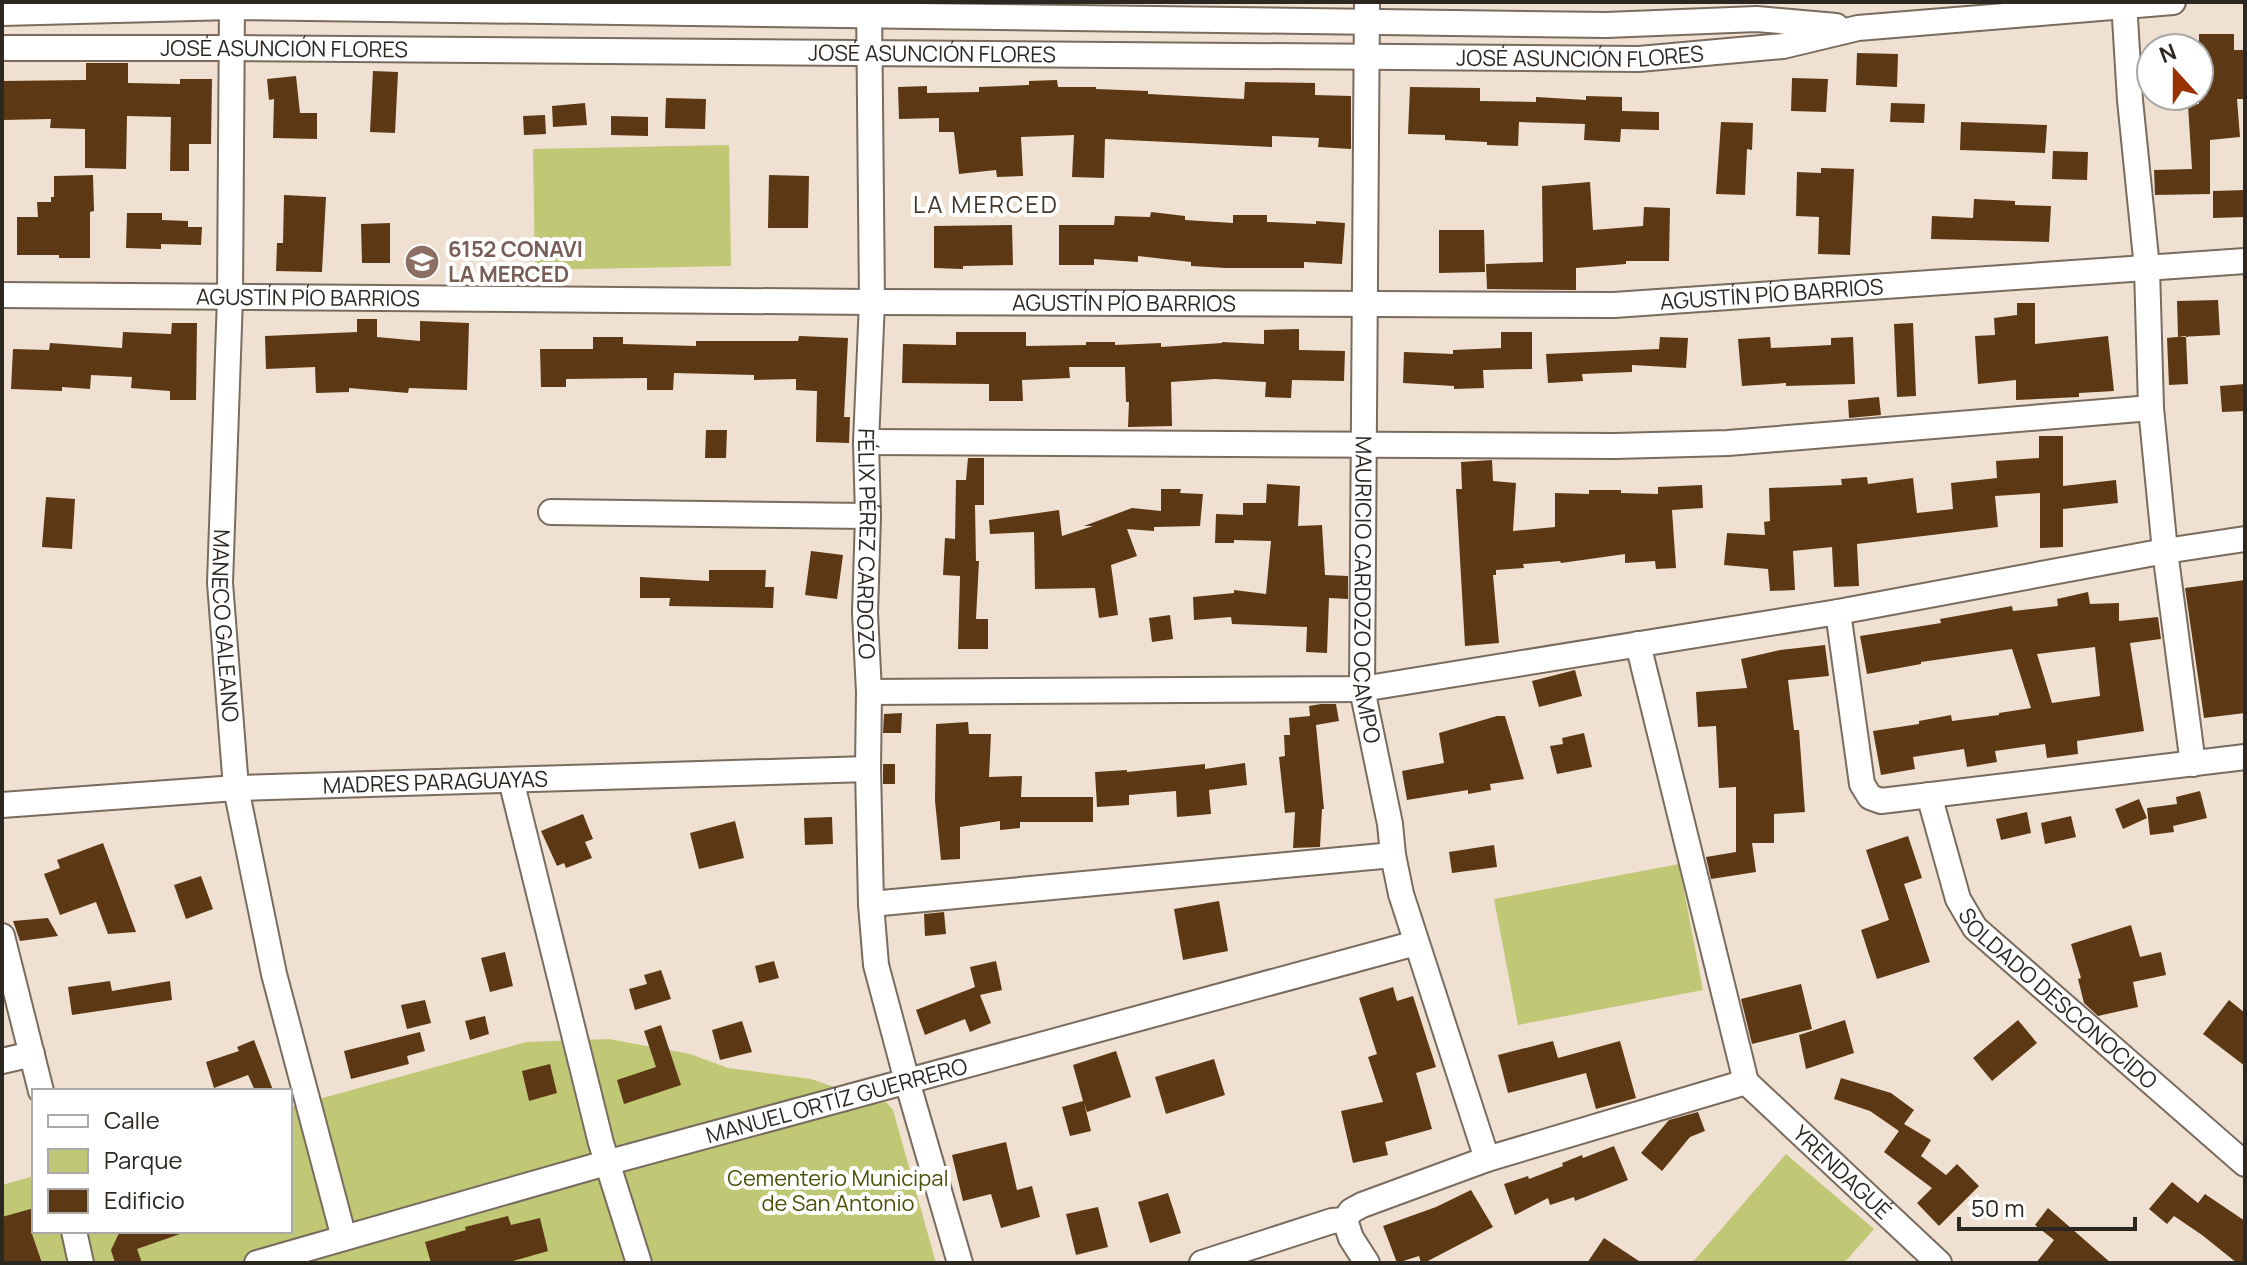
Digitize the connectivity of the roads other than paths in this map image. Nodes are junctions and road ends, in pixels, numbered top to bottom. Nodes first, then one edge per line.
1 (2173, 2) edge
2 (232, 4) edge
3 (2124, 4) edge
4 (869, 9) edge
5 (1366, 12) edge
6 (2, 13) edge
7 (1858, 28) junction
8 (2, 48) edge
9 (232, 48) junction
10 (869, 53) junction
11 (1366, 57) junction
12 (2245, 261) edge
13 (2147, 268) junction
14 (2, 295) edge
15 (230, 297) junction
16 (872, 302) junction
17 (1365, 303) junction
18 (2151, 408) junction
19 (866, 442) junction
20 (1364, 444) junction
21 (551, 512) dead end
22 (868, 516) junction
23 (2245, 539) edge
24 (2165, 551) junction
25 (1838, 612) junction
26 (1638, 644) junction
27 (1362, 689) junction
28 (869, 692) junction
29 (2245, 757) edge
30 (2193, 764) junction
31 (868, 769) junction
32 (511, 780) junction
33 (236, 788) junction
34 (1929, 795) junction
35 (2, 805) edge
36 (1393, 855) junction
37 (871, 904) junction
38 (2, 936) edge
39 (1416, 943) junction
40 (32, 1054) junction
41 (2, 1061) edge
42 (907, 1081) junction
43 (1746, 1082) junction
44 (41, 1089) edge
45 (1487, 1159) junction
46 (606, 1163) junction
47 (2245, 1164) edge
48 (1348, 1216) junction
49 (74, 1233) edge
50 (344, 1238) junction
51 (81, 1263) edge
52 (257, 1263) edge
53 (639, 1263) edge
54 (960, 1263) edge
55 (1202, 1263) edge
56 (1367, 1263) edge
57 (1939, 1263) edge

1 - 3 street, JOSÉ ASUNCIÓN FLORES
2 - 4 street, JOSÉ ASUNCIÓN FLORES
2 - 6 street, JOSÉ ASUNCIÓN FLORES
2 - 9 street, MANECO GALEANO
3 - 7 street, JOSÉ ASUNCIÓN FLORES
3 - 13 street
4 - 5 street, JOSÉ ASUNCIÓN FLORES
4 - 10 street, FÉLIX PÉREZ CARDOZO
5 - 7 street, JOSÉ ASUNCIÓN FLORES
5 - 11 street, MAURICIO CARDOZO OCAMPO
7 - 11 street, JOSÉ ASUNCIÓN FLORES
8 - 9 street, JOSÉ ASUNCIÓN FLORES
9 - 10 street, JOSÉ ASUNCIÓN FLORES
9 - 15 street, MANECO GALEANO
10 - 11 street, JOSÉ ASUNCIÓN FLORES
10 - 16 street, FÉLIX PÉREZ CARDOZO
11 - 17 street, MAURICIO CARDOZO OCAMPO
12 - 13 street, AGUSTÍN PÍO BARRIOS
13 - 17 street, AGUSTÍN PÍO BARRIOS
13 - 18 street
14 - 15 street, AGUSTÍN PÍO BARRIOS
15 - 16 street, AGUSTÍN PÍO BARRIOS
15 - 33 street, MANECO GALEANO
16 - 17 street, AGUSTÍN PÍO BARRIOS
16 - 19 street, FÉLIX PÉREZ CARDOZO
17 - 20 street, MAURICIO CARDOZO OCAMPO
18 - 20 street
18 - 24 street
19 - 20 street
19 - 22 street, FÉLIX PÉREZ CARDOZO
20 - 27 street, MAURICIO CARDOZO OCAMPO
21 - 22 street
22 - 28 street, FÉLIX PÉREZ CARDOZO
23 - 24 street
24 - 25 street
24 - 30 street
25 - 26 street
25 - 34 street
26 - 27 street
26 - 43 street
27 - 28 street
27 - 36 street, MAURICIO CARDOZO OCAMPO
28 - 31 street, FÉLIX PÉREZ CARDOZO
29 - 30 street
30 - 34 street
31 - 32 street, MADRES PARAGUAYAS
31 - 37 street, FÉLIX PÉREZ CARDOZO
32 - 33 street, MADRES PARAGUAYAS
32 - 46 street
33 - 35 street, MADRES PARAGUAYAS
33 - 50 street, MANECO GALEANO
34 - 47 street, SOLDADO DESCONOCIDO
36 - 37 street
36 - 39 street, MAURICIO CARDOZO OCAMPO
37 - 42 street, FÉLIX PÉREZ CARDOZO
38 - 40 street
39 - 42 street, MANUEL ORTÍZ GUERRERO
39 - 45 street, MAURICIO CARDOZO OCAMPO
40 - 41 street
40 - 44 street
42 - 46 street, MANUEL ORTÍZ GUERRERO
42 - 54 street, FÉLIX PÉREZ CARDOZO
43 - 45 street
43 - 57 street, YRENDAGUÉ
45 - 48 street
46 - 50 street, MANUEL ORTÍZ GUERRERO
46 - 53 street
48 - 55 street
48 - 56 street
49 - 51 street
50 - 52 street, MANUEL ORTÍZ GUERRERO

